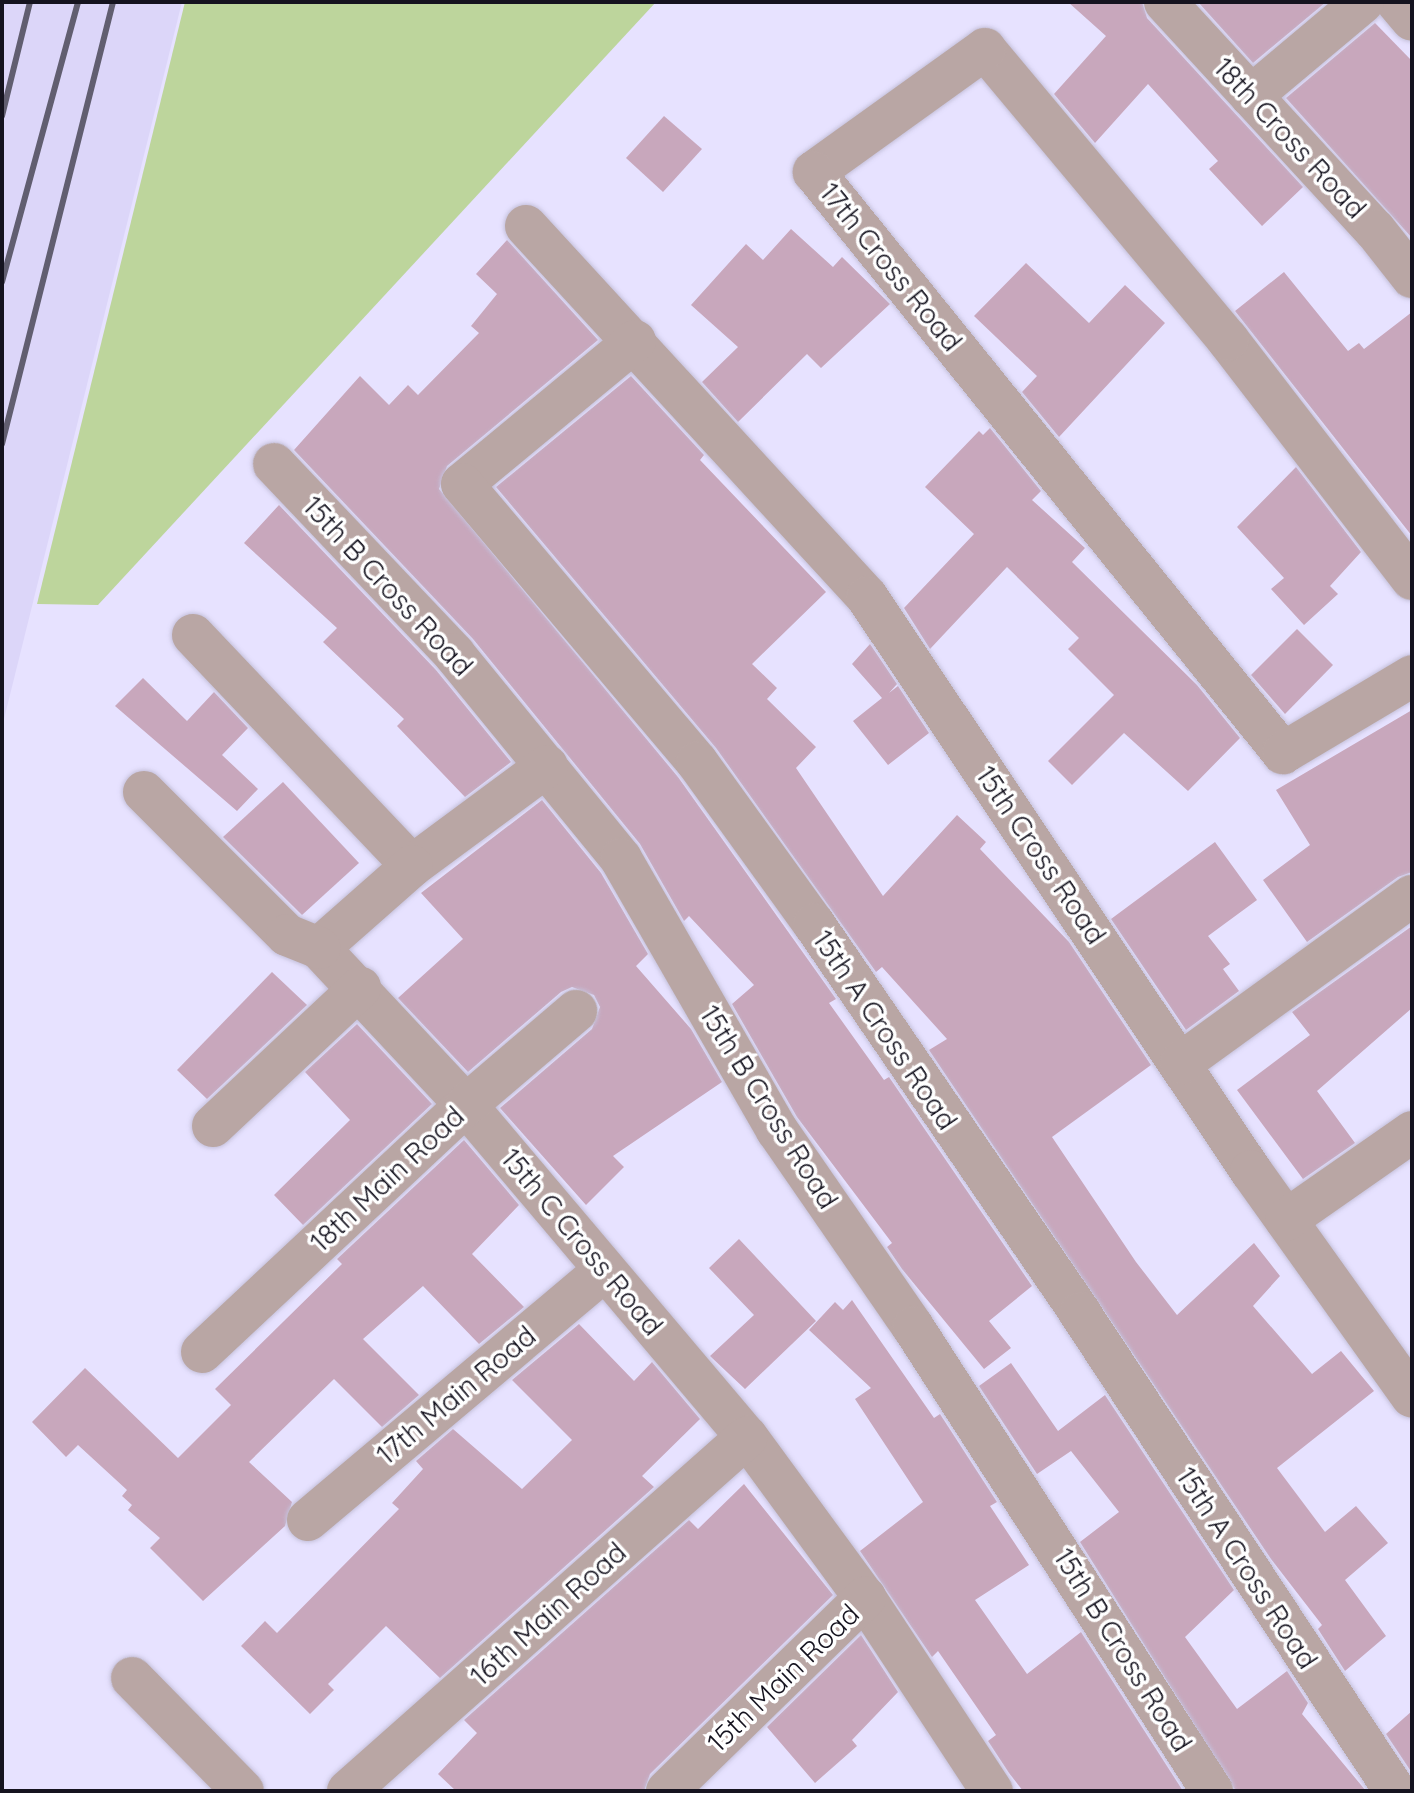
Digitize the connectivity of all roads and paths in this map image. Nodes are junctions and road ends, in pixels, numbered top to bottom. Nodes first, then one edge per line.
1 (1165, 2) edge
2 (1363, 2) edge
3 (1397, 2) edge
4 (1412, 20) edge
5 (1251, 96) junction
6 (526, 226) dead end
7 (1412, 277) edge
8 (635, 341) junction
9 (274, 464) dead end
10 (1412, 579) edge
11 (193, 635) dead end
12 (1412, 676) edge
13 (547, 766) junction
14 (144, 792) dead end
15 (412, 866) junction
16 (1412, 896) edge
17 (319, 948) junction
18 (360, 988) junction
19 (576, 1011) dead end
20 (1181, 1063) junction
21 (466, 1105) junction
22 (213, 1126) dead end
23 (1412, 1132) edge
24 (1286, 1220) junction
25 (605, 1270) junction
26 (202, 1352) dead end
27 (1412, 1397) edge
28 (747, 1437) junction
29 (308, 1520) dead end
30 (865, 1598) junction
31 (132, 1678) dead end
32 (990, 1790) edge
33 (243, 1791) edge
34 (348, 1791) edge
35 (667, 1791) edge
36 (1212, 1791) edge
37 (1395, 1791) edge

1 - 5 street, 18th Cross Road
2 - 5 street
3 - 4 street
5 - 7 street, 18th Cross Road
6 - 8 street, 15th Cross Road
8 - 20 street, 15th Cross Road
8 - 37 street, 15th A Cross Road
9 - 13 street, 15th B Cross Road
10 - 12 street, 17th Cross Road
11 - 15 street
13 - 15 street
13 - 36 street, 15th B Cross Road
14 - 17 street, 15th C Cross Road
15 - 17 street
16 - 20 street
17 - 18 street, 15th C Cross Road
18 - 21 street, 15th C Cross Road
18 - 22 street
19 - 21 street, 18th Main Road
20 - 24 street, 15th Cross Road
21 - 25 street, 15th C Cross Road
21 - 26 street, 18th Main Road
23 - 24 street
24 - 27 street, 15th Cross Road
25 - 28 street, 15th C Cross Road
25 - 29 street, 17th Main Road
28 - 30 street, 15th C Cross Road
28 - 34 street, 16th Main Road
30 - 32 street, 15th C Cross Road
30 - 35 street, 15th Main Road
31 - 33 street

